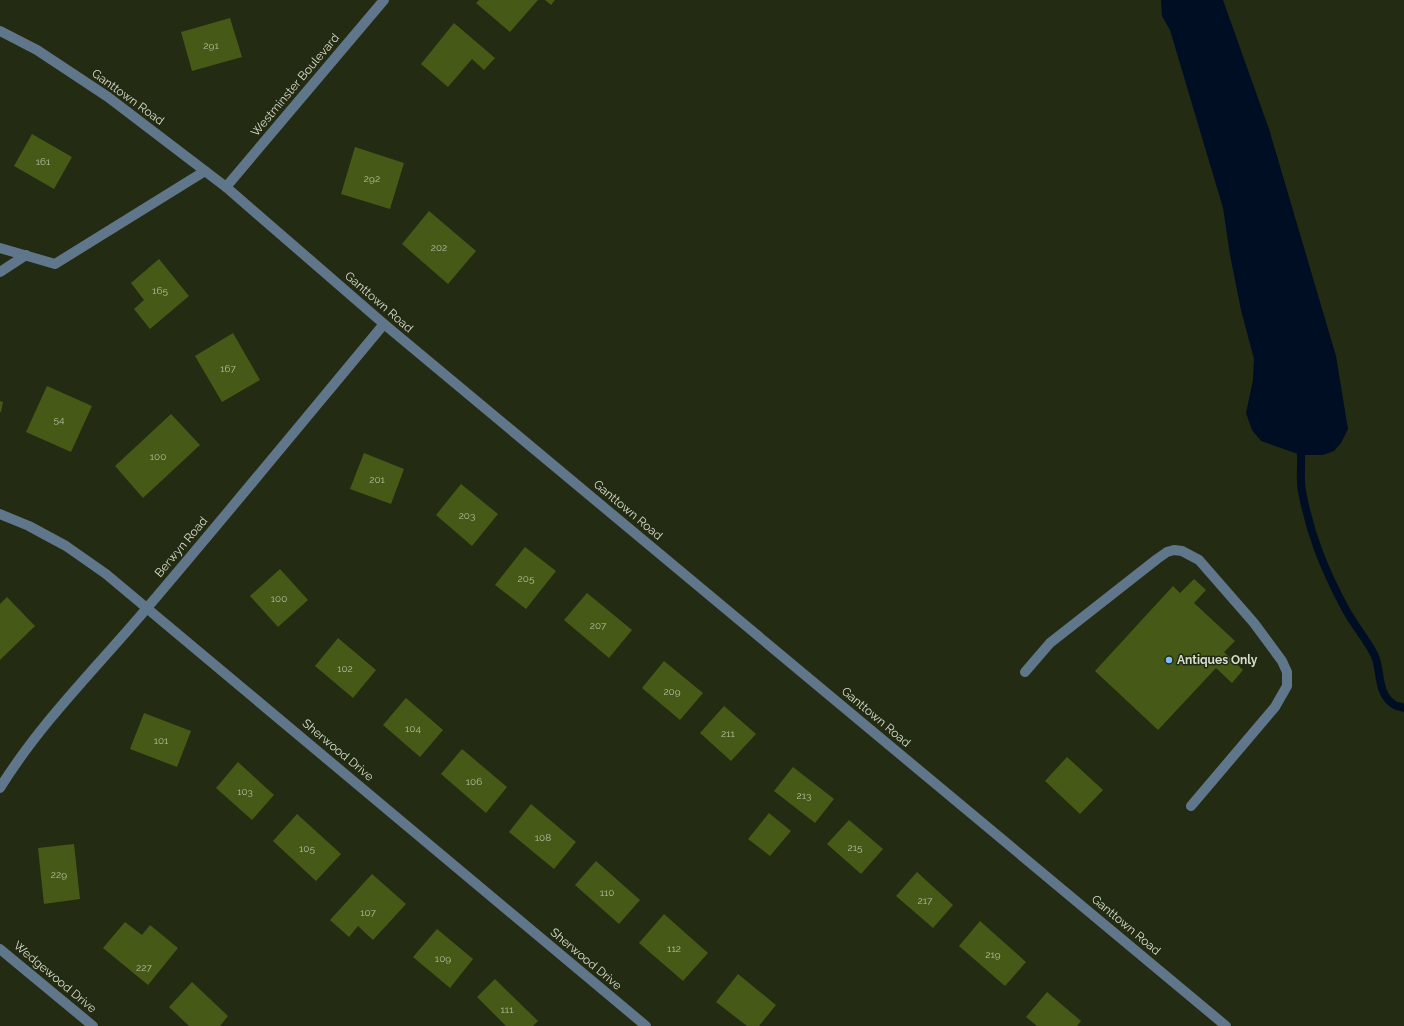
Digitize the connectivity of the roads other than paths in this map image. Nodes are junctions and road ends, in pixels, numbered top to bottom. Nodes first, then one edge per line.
1 (384, 0) edge
2 (0, 31) edge
3 (205, 171) junction
4 (226, 188) junction
5 (0, 248) edge
6 (26, 255) junction
7 (0, 272) edge
8 (384, 324) junction
9 (0, 514) edge
10 (147, 608) junction
11 (1025, 672) dead end
12 (0, 788) edge
13 (1191, 806) dead end
14 (0, 949) edge
15 (92, 1026) edge
16 (646, 1026) edge
17 (1226, 1026) edge

1 - 4 street, Westminster Boulevard
2 - 3 street, Ganttown Road
3 - 4 street, Ganttown Road
3 - 6 street
4 - 8 street, Ganttown Road
5 - 6 street
6 - 7 street
8 - 10 street, Berwyn Road
8 - 17 street, Ganttown Road
9 - 10 street, Sherwood Drive
10 - 12 street, Berwyn Road
10 - 16 street, Sherwood Drive
11 - 13 street
14 - 15 street, Wedgewood Drive

